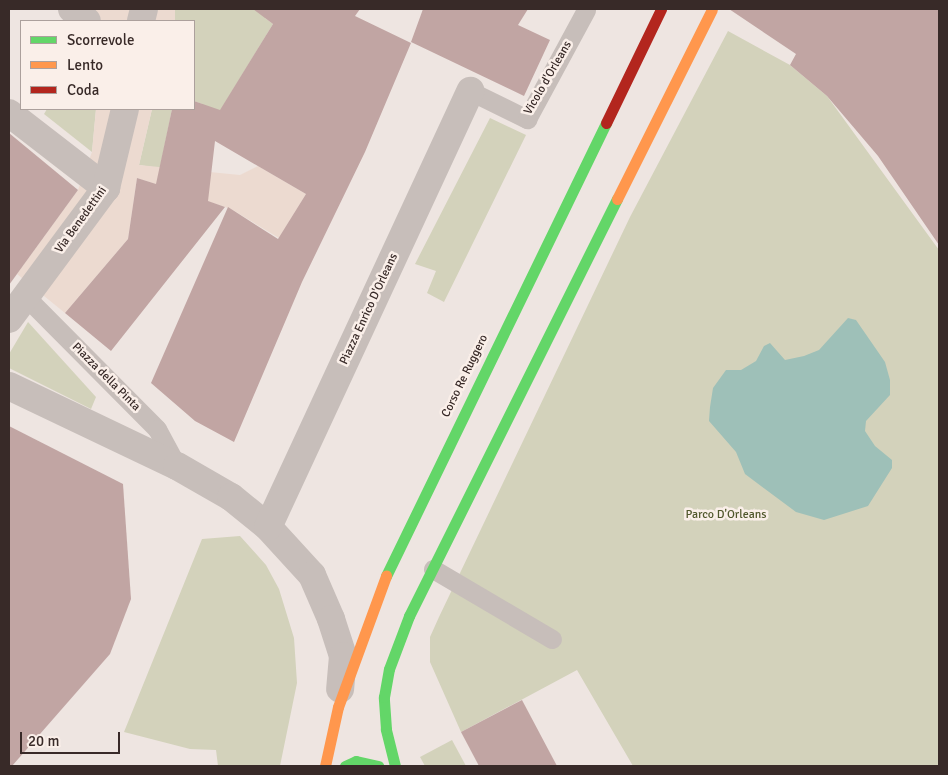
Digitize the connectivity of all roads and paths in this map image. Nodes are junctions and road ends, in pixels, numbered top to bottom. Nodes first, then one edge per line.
1 (661, 9) edge
2 (712, 9) edge
3 (586, 10) dead end
4 (470, 91) joint
5 (125, 110) edge
6 (16, 114) edge
7 (96, 180) junction
8 (17, 288) edge
9 (9, 319) edge
10 (9, 386) edge
11 (177, 466) junction
12 (268, 527) junction
13 (433, 569) junction
14 (552, 639) dead end
15 (338, 707) junction
16 (325, 766) edge
17 (345, 766) edge
18 (378, 766) edge
19 (395, 766) edge

1 - 15 main road, Corso Re Ruggero
2 - 13 main road
3 - 4 lane, Vicolo d'Orleans
4 - 12 street, Piazza Enrico D'Orleans
5 - 7 street, Via Benedettini
6 - 7 street
7 - 8 street, Via Benedettini
8 - 9 street, Via Benedettini
8 - 11 lane, Piazza della Pinta
10 - 11 street
11 - 12 street
12 - 15 street
13 - 14 lane
13 - 19 main road
15 - 16 main road, Corso Re Ruggero
17 - 18 main road

